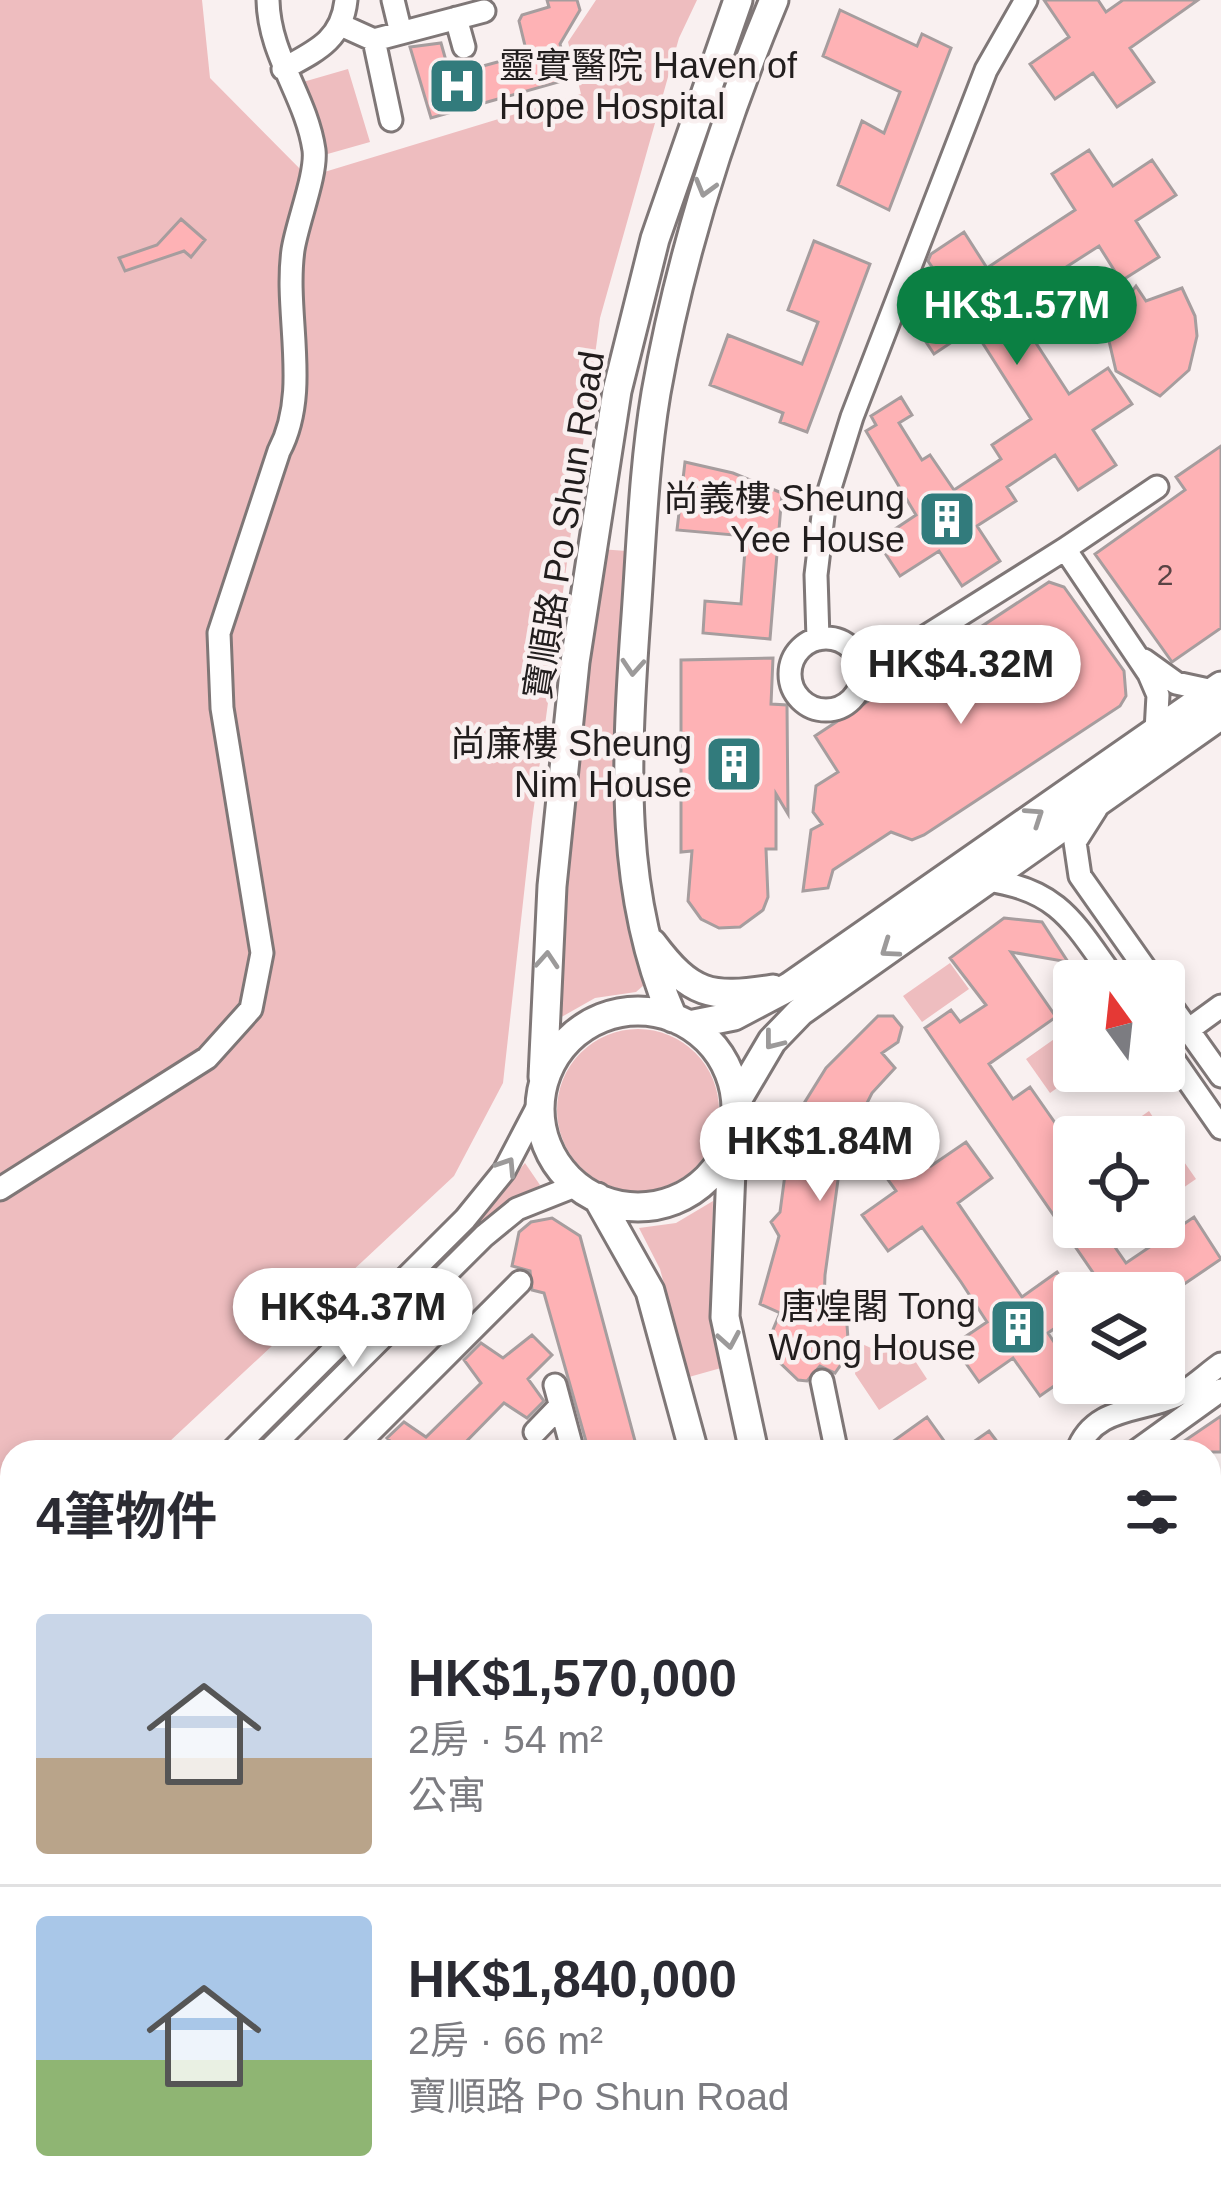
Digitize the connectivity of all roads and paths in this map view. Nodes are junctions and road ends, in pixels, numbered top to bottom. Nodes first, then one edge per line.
1 (268, 0) edge
2 (346, 0) edge
3 (393, 0) edge
4 (738, 0) edge
5 (774, 0) edge
6 (1026, 0) edge
7 (484, 11) dead end
8 (456, 18) junction
9 (343, 26) junction
10 (401, 33) junction
11 (374, 40) junction
12 (464, 47) dead end
13 (283, 69) junction
14 (391, 120) dead end
15 (1157, 487) dead end
16 (1065, 549) junction
17 (818, 639) junction
18 (1139, 655) junction
19 (863, 676) junction
20 (1218, 698) edge
21 (1156, 731) junction
22 (1108, 795) junction
23 (987, 880) junction
24 (640, 928) junction
25 (1101, 960) edge
26 (1139, 960) edge
27 (789, 987) junction
28 (1221, 1006) edge
29 (681, 1021) junction
30 (1185, 1026) edge
31 (1188, 1030) junction
32 (1185, 1076) edge
33 (1221, 1076) edge
34 (543, 1077) junction
35 (736, 1102) junction
36 (538, 1106) junction
37 (1221, 1128) edge
38 (733, 1136) junction
39 (0, 1189) edge
40 (586, 1192) junction
41 (520, 1282) dead end
42 (1221, 1364) edge
43 (822, 1381) dead end
44 (1221, 1390) edge
45 (536, 1432) dead end
46 (242, 1440) edge
47 (279, 1440) edge
48 (362, 1440) edge
49 (570, 1440) edge
50 (691, 1440) edge
51 (751, 1440) edge
52 (830, 1440) edge
53 (1088, 1440) edge
54 (1160, 1440) edge

1 - 13 street
2 - 9 street
3 - 10 street
34 -> 4 main road, 寶順路 Po Shun Road
5 -> 24 main road, 寶順路 Po Shun Road
6 - 17 street
7 - 8 street
8 - 10 street
8 - 12 street
9 - 11 street
9 - 13 street
10 - 11 street
11 - 14 street
13 - 39 street
15 - 16 street
16 - 18 street
16 - 19 street
17 - 19 street
17 - 19 street
18 - 20 street
18 - 21 street
20 - 21 main road
20 - 22 main road
27 -> 21 main road
22 - 23 main road
22 - 26 street
23 - 25 street
23 -> 35 main road
24 - 27 main road
24 - 29 main road, 寶順路 Po Shun Road
27 - 29 main road
28 - 31 street
29 - 34 main road
29 - 35 main road
30 - 31 street
31 - 33 street
32 - 37 street
34 - 36 main road
35 - 38 main road
36 - 40 main road
46 -> 36 street
38 - 40 main road
38 -> 51 main road
40 - 47 street
40 - 50 main road
41 - 48 street
42 - 53 street
43 - 52 street
44 - 54 street
45 - 49 street

